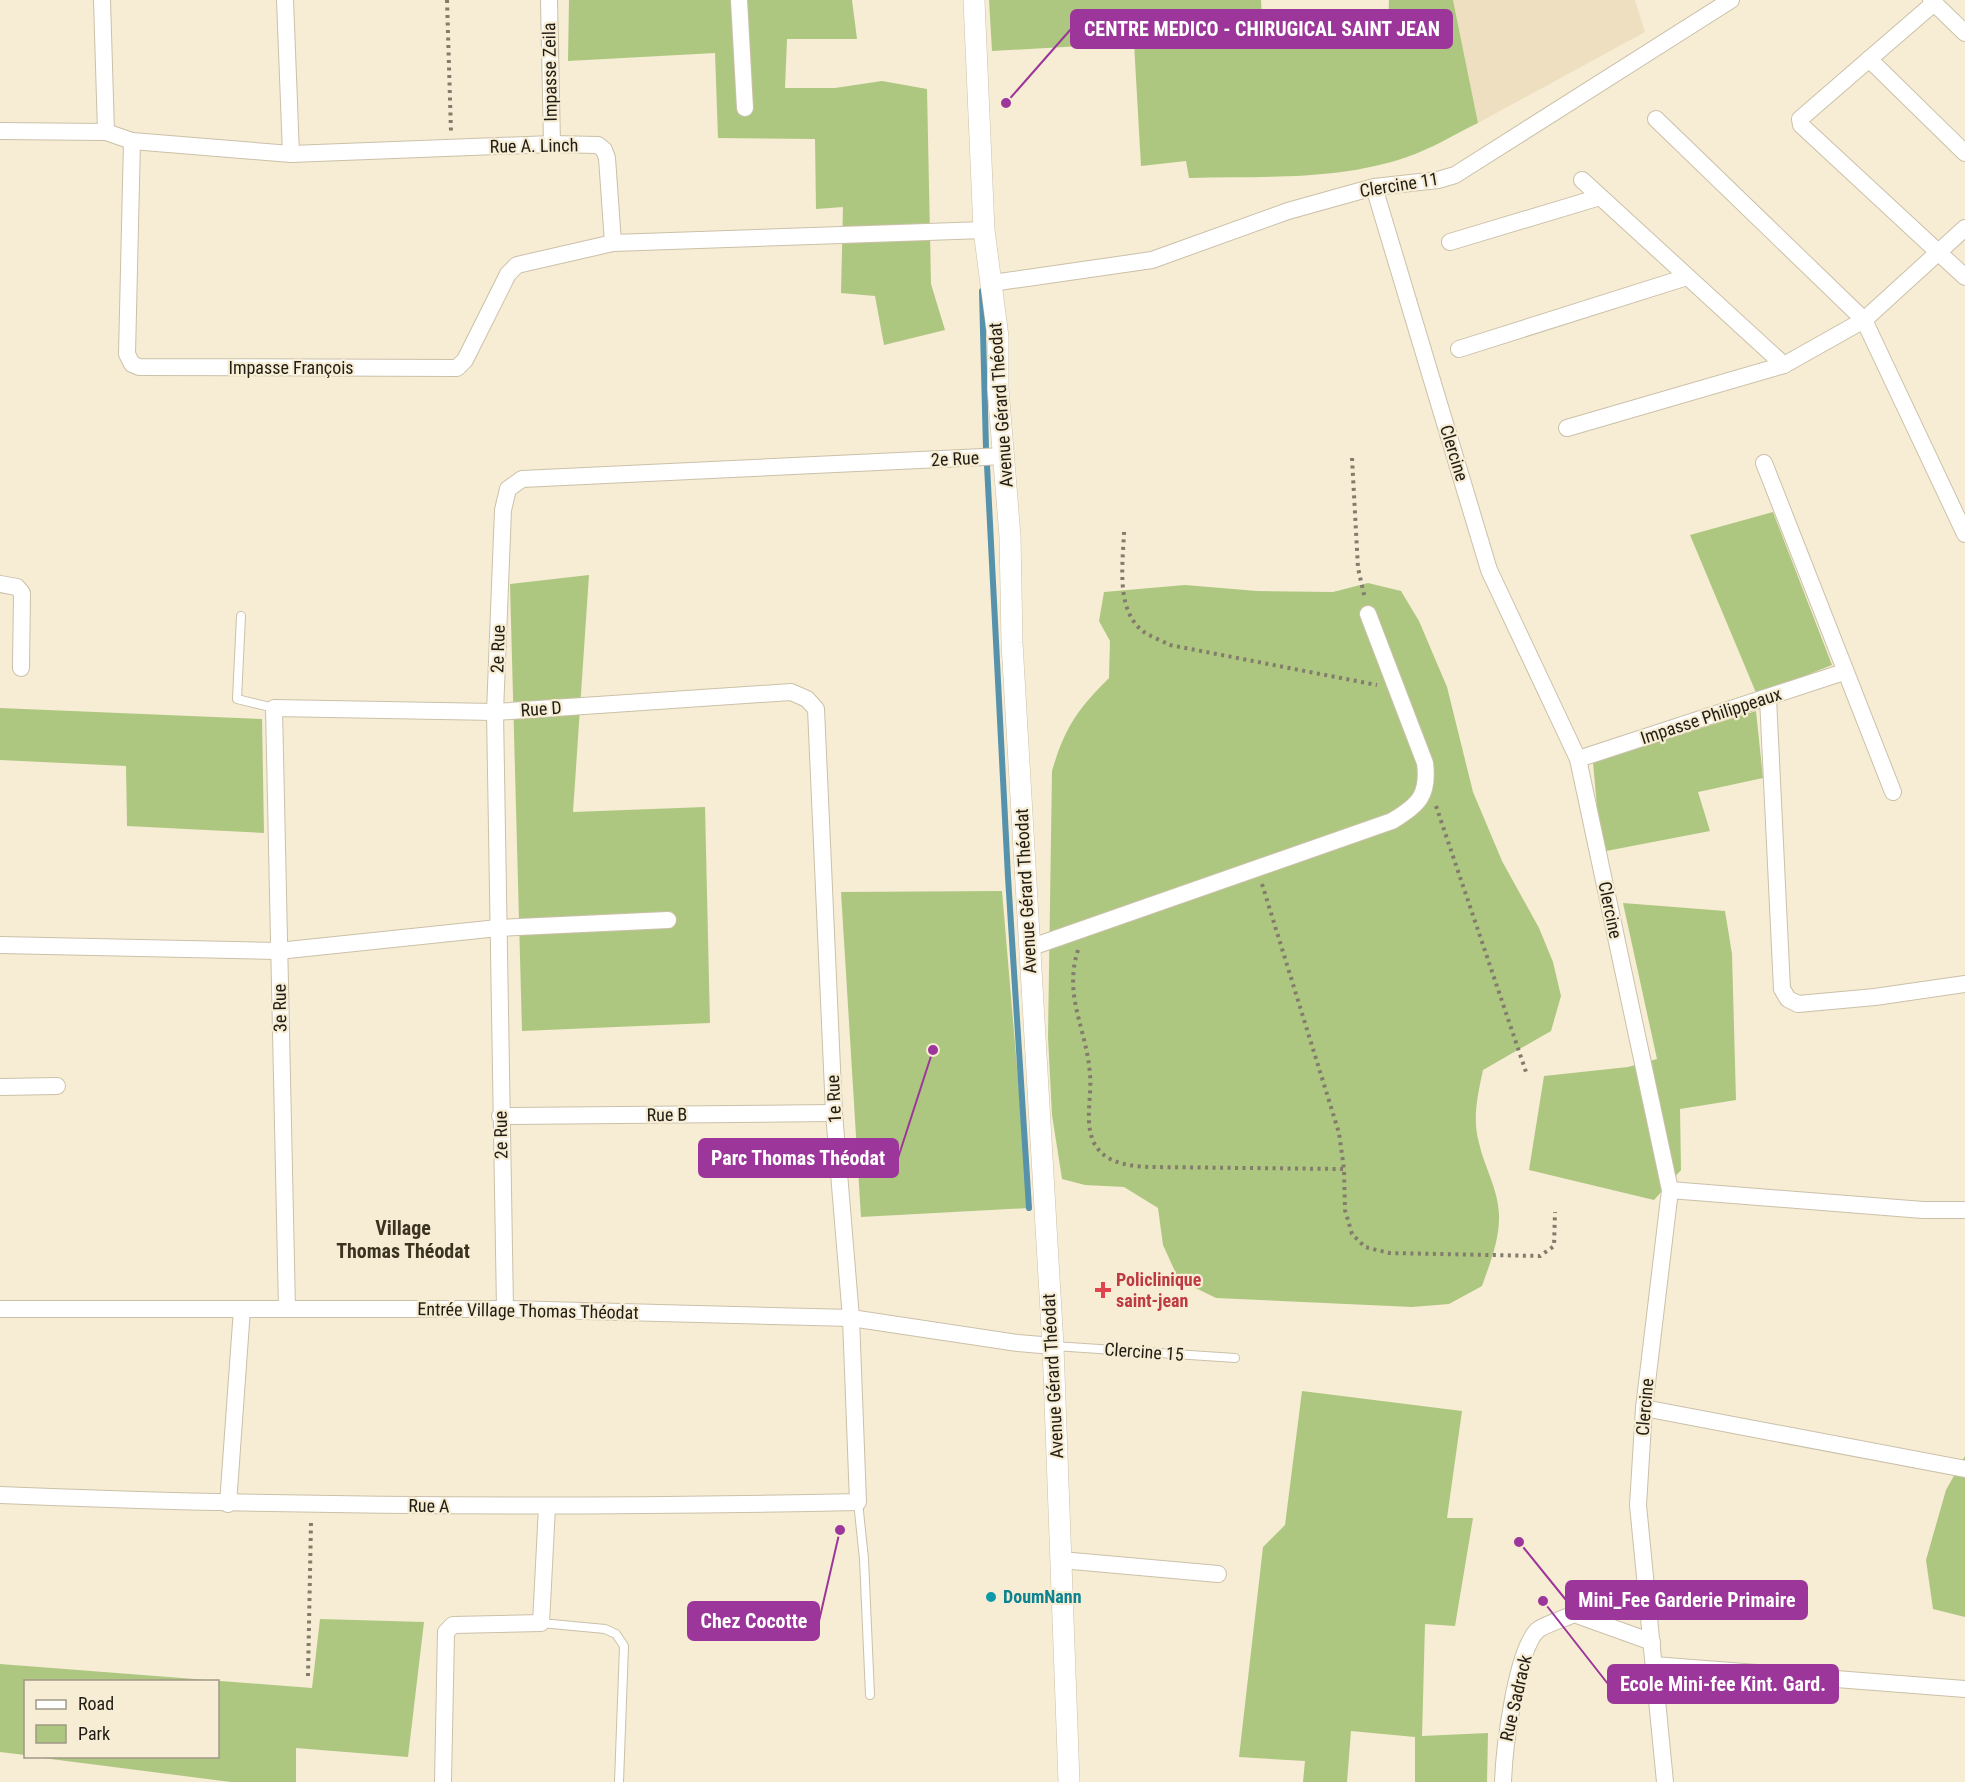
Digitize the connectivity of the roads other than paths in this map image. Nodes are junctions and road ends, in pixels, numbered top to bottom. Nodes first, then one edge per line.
1 (102, 0) edge
2 (285, 0) edge
3 (549, 0) edge
4 (739, 0) edge
5 (974, 0) edge
6 (1731, 0) edge
7 (1932, 2) edge
8 (1965, 33) edge
9 (1869, 59) junction
10 (745, 108) dead end
11 (1656, 119) dead end
12 (0, 131) edge
13 (106, 132) junction
14 (132, 141) junction
15 (552, 144) junction
16 (1965, 153) edge
17 (291, 154) junction
18 (1582, 180) dead end
19 (1374, 187) junction
20 (1600, 196) junction
21 (1965, 228) edge
22 (979, 230) junction
23 (1450, 242) dead end
24 (613, 243) junction
25 (1939, 252) junction
26 (1687, 277) junction
27 (1965, 277) edge
28 (992, 283) junction
29 (1864, 320) junction
30 (1459, 349) dead end
31 (1784, 365) junction
32 (1567, 428) dead end
33 (1004, 456) junction
34 (1764, 463) dead end
35 (1965, 534) edge
36 (0, 584) edge
37 (1368, 614) road end
38 (241, 616) dead end
39 (21, 668) dead end
40 (1844, 672) junction
41 (1768, 698) junction
42 (807, 699) joint
43 (274, 708) junction
44 (495, 712) junction
45 (1578, 759) junction
46 (1893, 792) dead end
47 (668, 920) dead end
48 (498, 928) junction
49 (0, 945) edge
50 (1029, 948) junction
51 (278, 951) junction
52 (1965, 984) edge
53 (57, 1086) dead end
54 (0, 1087) edge
55 (834, 1113) junction
56 (500, 1116) junction
57 (1670, 1190) junction
58 (1965, 1210) edge
59 (0, 1309) edge
60 (242, 1309) junction
61 (287, 1309) junction
62 (505, 1309) junction
63 (851, 1318) junction
64 (1053, 1346) junction
65 (1235, 1358) dead end
66 (1644, 1408) junction
67 (1965, 1469) edge
68 (0, 1495) edge
69 (858, 1502) junction
70 (228, 1504) junction
71 (547, 1508) junction
72 (1061, 1560) junction
73 (1218, 1574) dead end
74 (541, 1623) junction
75 (1652, 1642) junction
76 (1654, 1665) junction
77 (1965, 1689) edge
78 (870, 1695) dead end
79 (443, 1782) edge
80 (619, 1782) edge
81 (1069, 1782) edge
82 (1503, 1782) edge
83 (1665, 1782) edge

1 - 13 street
2 - 17 street
3 - 15 street, Impasse Zeila
4 - 10 street
5 - 22 street, Avenue Gérard Théodat
6 - 19 street, Clercine 11
7 - 8 street
7 - 9 street
9 - 16 street
9 - 25 street
11 - 29 street
12 - 13 street, Rue A. Linch
13 - 14 street, Rue A. Linch
14 - 17 street, Rue A. Linch
14 - 24 street, Impasse François
15 - 17 street, Rue A. Linch
15 - 24 street, Rue A. Linch
18 - 20 street
19 - 28 street, Clercine 11
19 - 45 street, Clercine
20 - 23 street
20 - 26 street
21 - 25 street
22 - 24 street
22 - 28 street, Avenue Gérard Théodat
25 - 27 street
25 - 29 street
26 - 30 street
26 - 31 street
28 - 33 street, Avenue Gérard Théodat
29 - 31 street
29 - 35 street
31 - 32 street
33 - 44 street, 2e Rue
33 - 50 street, Avenue Gérard Théodat
34 - 40 street
36 - 39 street
37 - 50 street
38 - 43 lane
40 - 41 street, Impasse Philippeaux
40 - 46 street
41 - 45 street, Impasse Philippeaux
41 - 52 street
42 - 44 street, Rue D
42 - 55 street, 1e Rue
43 - 44 street, Rue D
43 - 51 street, 3e Rue
44 - 48 street, 2e Rue
45 - 57 street, Clercine
47 - 48 street
48 - 51 street
48 - 56 street, 2e Rue
49 - 51 street
50 - 64 street, Avenue Gérard Théodat
51 - 61 street, 3e Rue
53 - 54 street
55 - 56 street, Rue B
55 - 63 street, 1e Rue
56 - 62 street, 2e Rue
57 - 58 street
57 - 66 street, Clercine
59 - 60 street, Entrée Village Thomas Théodat
60 - 61 street, Entrée Village Thomas Théodat
60 - 70 street
61 - 62 street, Entrée Village Thomas Théodat
62 - 63 street, Entrée Village Thomas Théodat
63 - 64 street, Entrée Village Thomas Théodat
63 - 69 street, 1e Rue
64 - 65 lane, Clercine 15
64 - 72 street, Avenue Gérard Théodat
66 - 67 street
66 - 75 street, Clercine
68 - 70 street, Rue A
69 - 71 street, Rue A
69 - 78 lane
70 - 71 street, Rue A
71 - 74 street
72 - 73 street
72 - 81 street, Avenue Gérard Théodat
74 - 79 street
74 - 80 lane
75 - 76 street, Clercine
75 - 82 street, Rue Sadrack
76 - 77 street
76 - 83 street, Clercine

